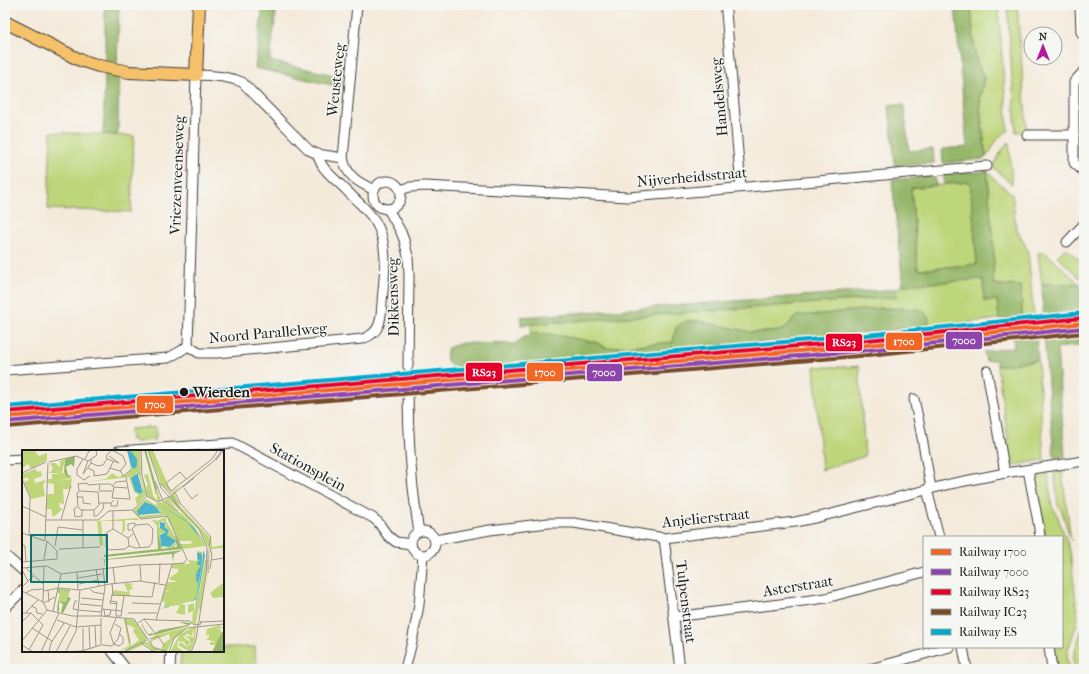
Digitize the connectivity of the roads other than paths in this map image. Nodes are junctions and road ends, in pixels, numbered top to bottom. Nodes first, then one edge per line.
1 (199, 5) edge
2 (357, 5) edge
3 (726, 5) edge
4 (1082, 12) edge
5 (5, 22) edge
6 (1084, 36) edge
7 (1084, 71) edge
8 (196, 74) junction
9 (1027, 135) dead end
10 (1074, 135) junction
11 (317, 154) junction
12 (343, 158) junction
13 (987, 166) dead end
14 (1084, 172) edge
15 (741, 187) junction
16 (374, 190) junction
17 (400, 190) junction
18 (388, 209) junction
19 (1084, 224) edge
20 (1068, 242) dead end
21 (188, 346) junction
22 (408, 366) tunnel mouth
23 (5, 370) edge
24 (987, 370) dead end
25 (408, 389) tunnel mouth
26 (914, 399) dead end
27 (180, 449) edge
28 (149, 450) edge
29 (22, 459) edge
30 (5, 460) edge
31 (1084, 462) edge
32 (1028, 470) junction
33 (1005, 474) junction
34 (929, 489) junction
35 (419, 532) junction
36 (939, 536) edge
37 (1040, 536) edge
38 (664, 538) junction
39 (435, 540) junction
40 (411, 544) junction
41 (5, 554) edge
42 (423, 555) junction
43 (22, 570) edge
44 (923, 572) edge
45 (22, 591) edge
46 (5, 608) edge
47 (674, 617) junction
48 (946, 648) edge
49 (963, 648) edge
50 (1049, 648) edge
51 (113, 652) edge
52 (171, 652) edge
53 (126, 669) edge
54 (170, 669) edge
55 (405, 669) edge
56 (680, 669) edge
57 (870, 669) edge
58 (967, 669) edge
59 (1052, 669) edge

1 - 8 main road, Vriezenveenseweg
2 - 12 street, Weusteweg
3 - 15 street, Handelsweg
4 - 6 street
5 - 8 main road
7 - 10 street
8 - 11 street
8 - 21 street, Vriezenveenseweg
9 - 10 street
10 - 14 street
11 - 12 street
11 - 21 street, Noord Parallelweg
12 - 16 street
13 - 15 street, Nijverheidsstraat
15 - 17 street, Nijverheidsstraat
16 - 17 street
16 - 18 street
17 - 18 street
18 - 22 street, Dikkensweg
19 - 20 street
21 - 23 street, Noord Parallelweg
24 - 33 street
25 - 35 street
26 - 34 street
27 - 28 street, Stationsplein
27 - 40 street, Stationsplein
29 - 30 street
31 - 32 street, Anjelierstraat
32 - 33 street, Anjelierstraat
32 - 37 street
33 - 34 street, Anjelierstraat
34 - 36 street
34 - 38 street, Anjelierstraat
35 - 39 street
35 - 40 street
38 - 39 street, Anjelierstraat
38 - 47 street, Tulpenstraat
39 - 42 street
40 - 42 street
41 - 43 street
42 - 55 street
44 - 47 street, Asterstraat
45 - 46 street
47 - 56 street, Tulpenstraat
48 - 57 street
49 - 58 street
50 - 59 street
51 - 53 street
52 - 54 street

